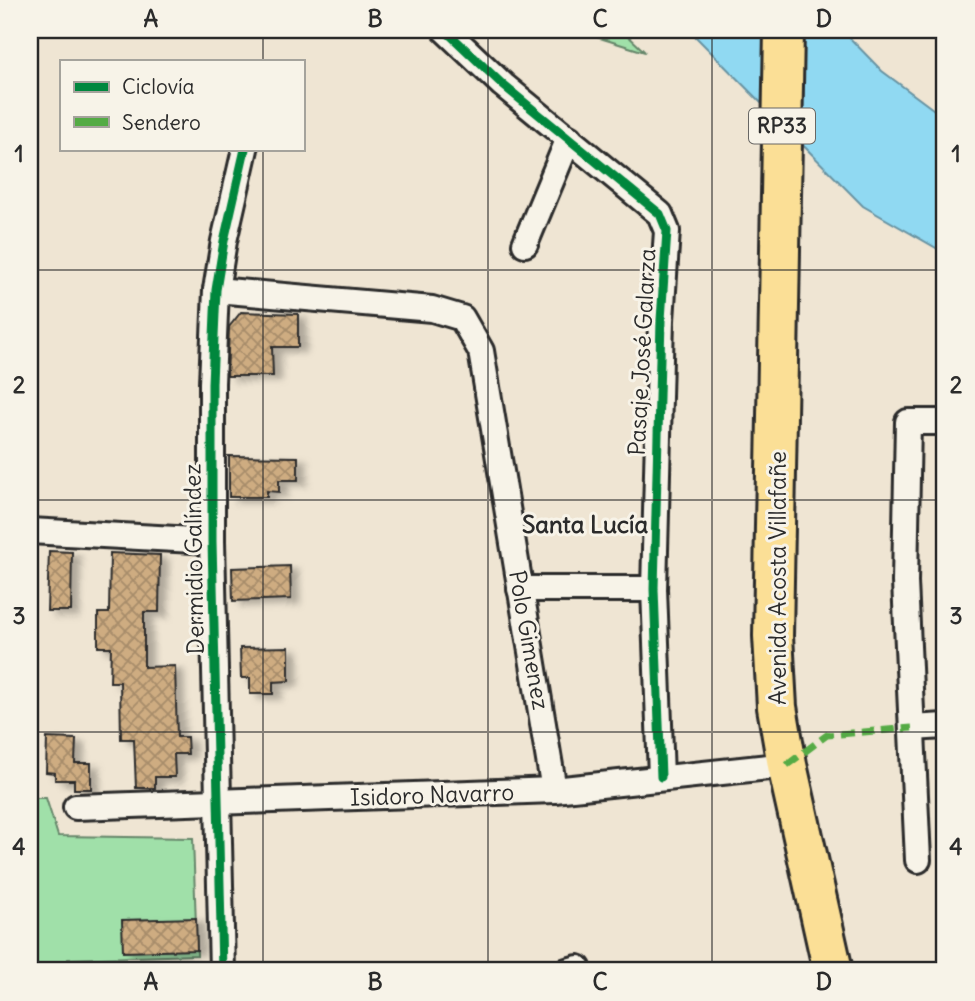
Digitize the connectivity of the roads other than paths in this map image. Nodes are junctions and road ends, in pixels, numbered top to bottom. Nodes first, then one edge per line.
1 (445, 30) edge
2 (784, 30) edge
3 (569, 138) junction
4 (245, 150) edge
5 (525, 244) dead end
6 (216, 290) junction
7 (945, 422) edge
8 (30, 531) edge
9 (212, 541) junction
10 (520, 589) junction
11 (654, 589) junction
12 (945, 726) edge
13 (912, 728) junction
14 (787, 765) junction
15 (661, 778) junction
16 (554, 790) junction
17 (220, 803) junction
18 (76, 807) dead end
19 (918, 860) dead end
20 (222, 971) edge
21 (568, 971) edge
22 (579, 971) edge
23 (834, 971) edge

1 - 3 street, Pasaje José Galarza
2 - 14 main road, Avenida Acosta Villafañe / RP33
3 - 5 street
3 - 11 street, Pasaje José Galarza
4 - 6 street, Dermidio Galíndez
6 - 9 street, Dermidio Galíndez
6 - 10 street, Polo Gimenez
7 - 13 street
8 - 9 street
9 - 17 street, Dermidio Galíndez
10 - 11 street
10 - 16 street, Polo Gimenez
11 - 15 street, Pasaje José Galarza
12 - 13 street
13 - 19 street
14 - 15 street, Isidoro Navarro
14 - 23 main road, Avenida Acosta Villafañe
15 - 16 street, Isidoro Navarro
16 - 17 street, Isidoro Navarro
17 - 18 street, Isidoro Navarro
17 - 20 street, Dermidio Galíndez
21 - 22 street

